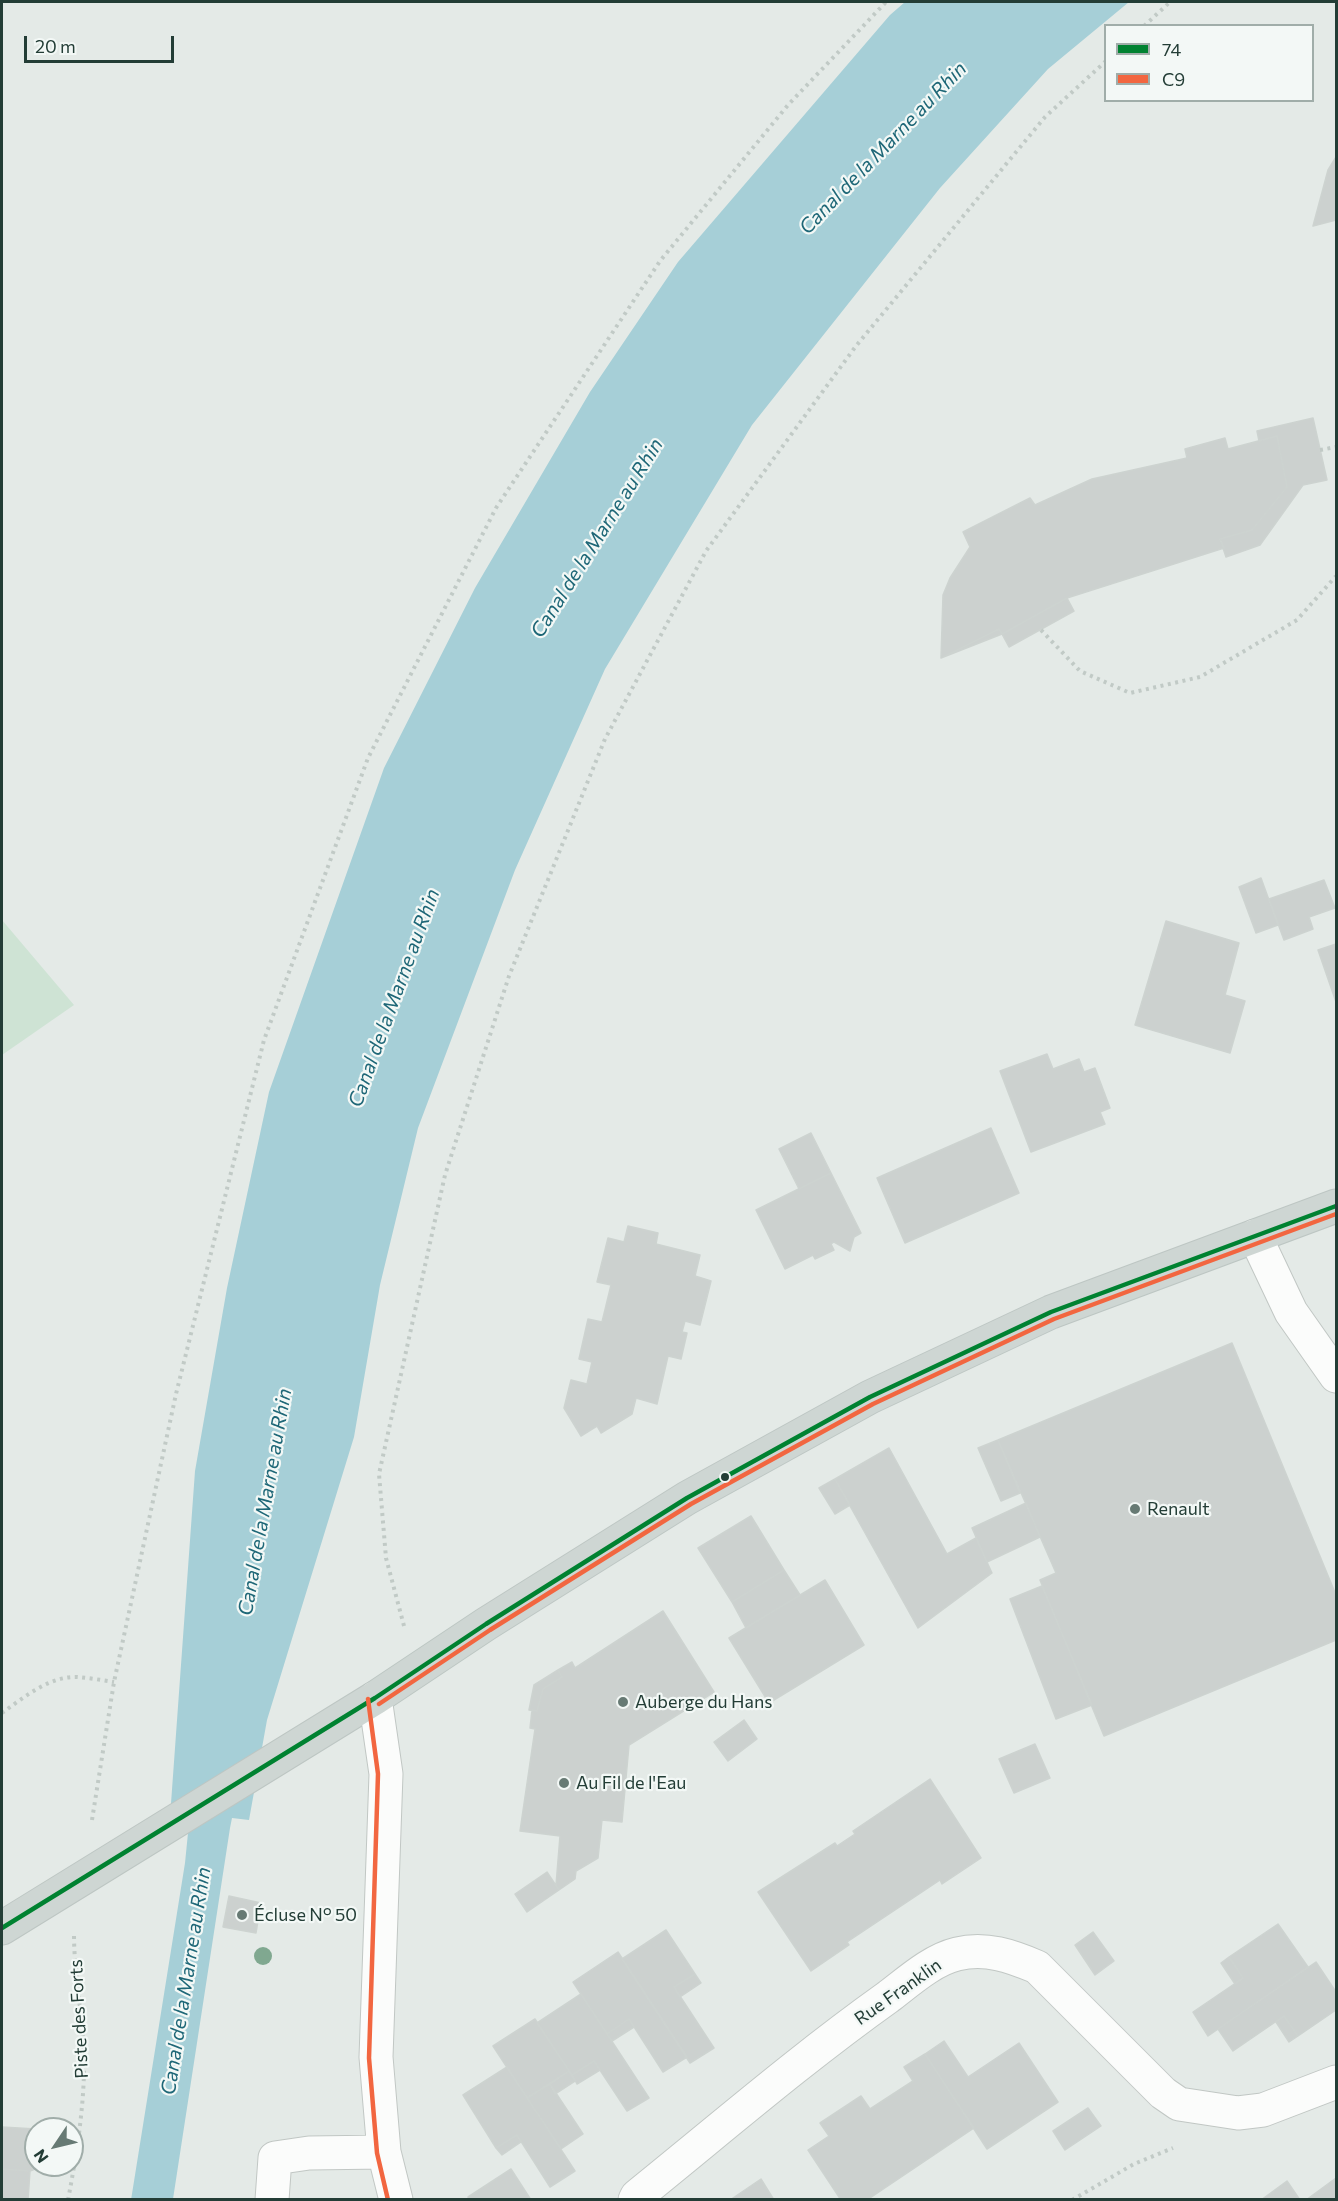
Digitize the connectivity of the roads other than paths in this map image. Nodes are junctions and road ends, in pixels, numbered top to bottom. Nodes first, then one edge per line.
1 (1336, 1206) edge
2 (1255, 1236) junction
3 (1336, 1376) edge
4 (375, 1698) junction
5 (2, 1928) edge
6 (1336, 2082) edge
7 (384, 2152) junction
8 (272, 2199) edge
9 (396, 2199) edge
10 (635, 2199) edge

1 - 2 main road
2 - 3 street
2 - 4 main road
4 - 5 main road
4 - 7 street
6 - 10 street, Rue Franklin
7 - 8 street
7 - 9 street

